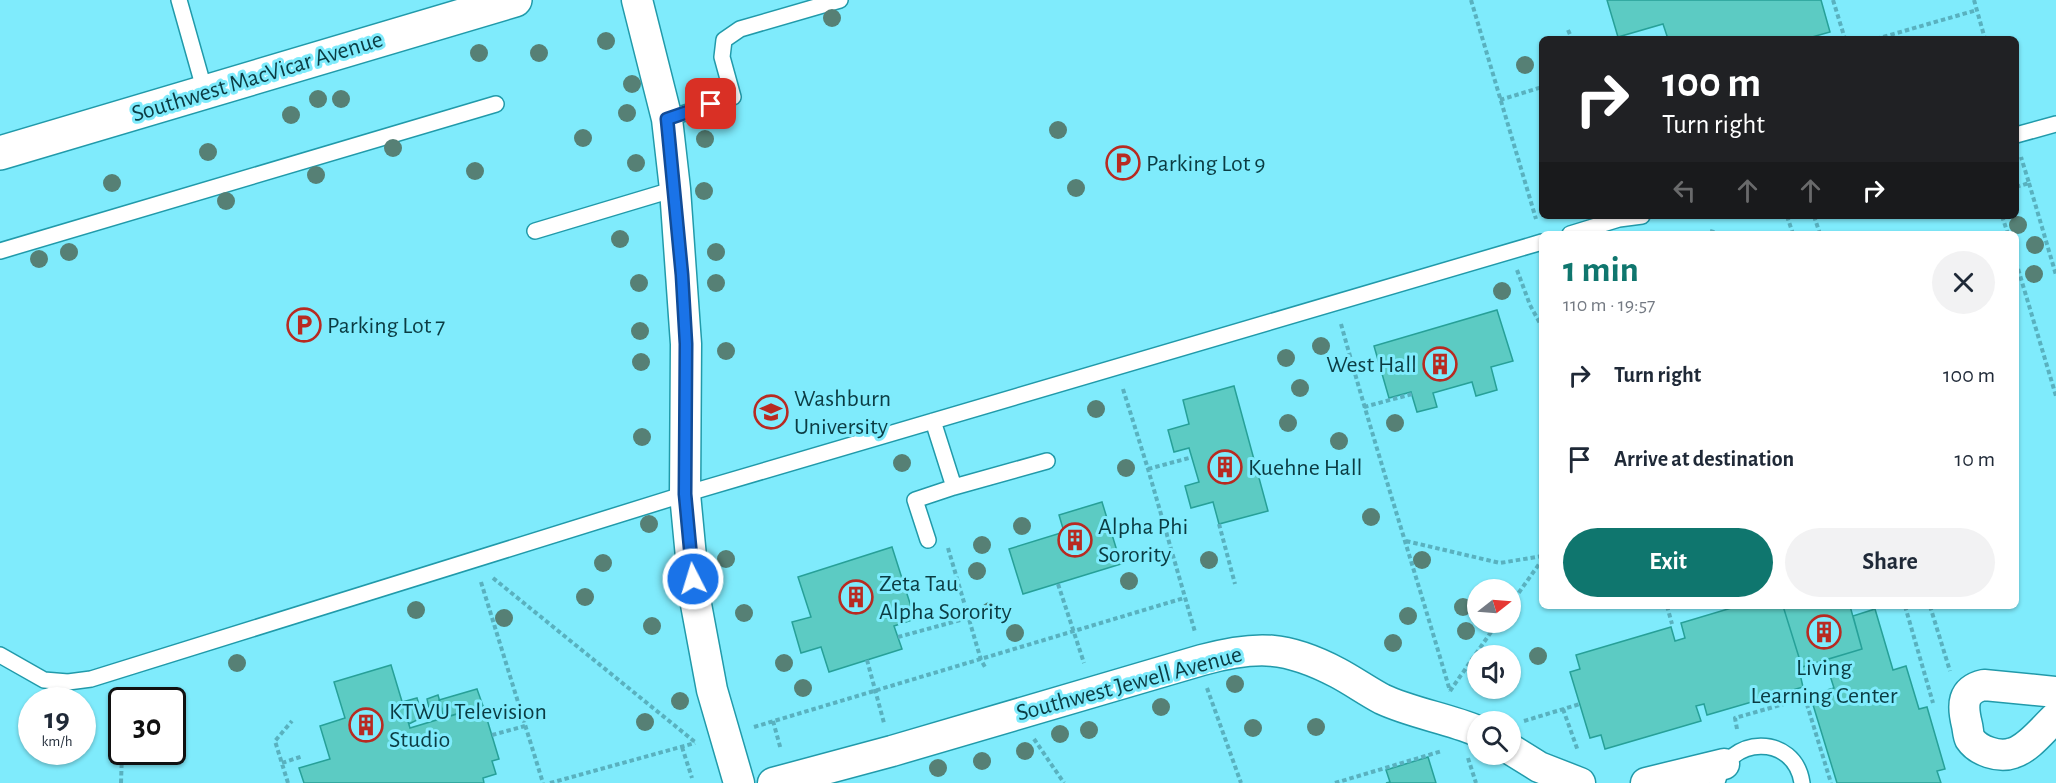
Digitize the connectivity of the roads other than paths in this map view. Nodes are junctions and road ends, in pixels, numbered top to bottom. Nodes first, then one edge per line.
1 (179, 0) edge
2 (515, 0) edge
3 (637, 0) edge
4 (840, 0) edge
5 (204, 92) junction
6 (496, 104) dead end
7 (667, 119) junction
8 (2056, 124) edge
9 (2019, 142) edge
10 (0, 153) edge
11 (675, 189) junction
12 (1619, 219) edge
13 (535, 231) dead end
14 (1580, 231) edge
15 (1539, 243) edge
16 (0, 251) edge
17 (933, 421) junction
18 (1047, 461) dead end
19 (954, 488) junction
20 (685, 494) junction
21 (928, 540) dead end
22 (0, 655) edge
23 (2056, 692) edge
24 (2056, 717) edge
25 (1467, 740) edge
26 (1521, 746) edge
27 (1580, 771) edge
28 (1720, 773) edge
29 (1542, 775) edge
30 (740, 783) edge
31 (772, 783) edge
32 (1646, 783) edge
33 (1802, 783) edge

1 - 5 lane
2 - 5 street, Southwest MacVicar Avenue
3 - 7 street
4 - 7 lane
5 - 10 street, Southwest MacVicar Avenue
6 - 16 lane
7 - 11 street
8 - 9 lane
11 - 13 lane
11 - 20 street
12 - 14 lane
15 - 17 lane
17 - 19 lane
17 - 20 lane
18 - 19 lane
19 - 21 lane
20 - 22 lane
20 - 30 street
23 - 24 street
25 - 31 street, Southwest Jewell Avenue
26 - 29 street
27 - 29 street
28 - 32 street
28 - 33 lane

